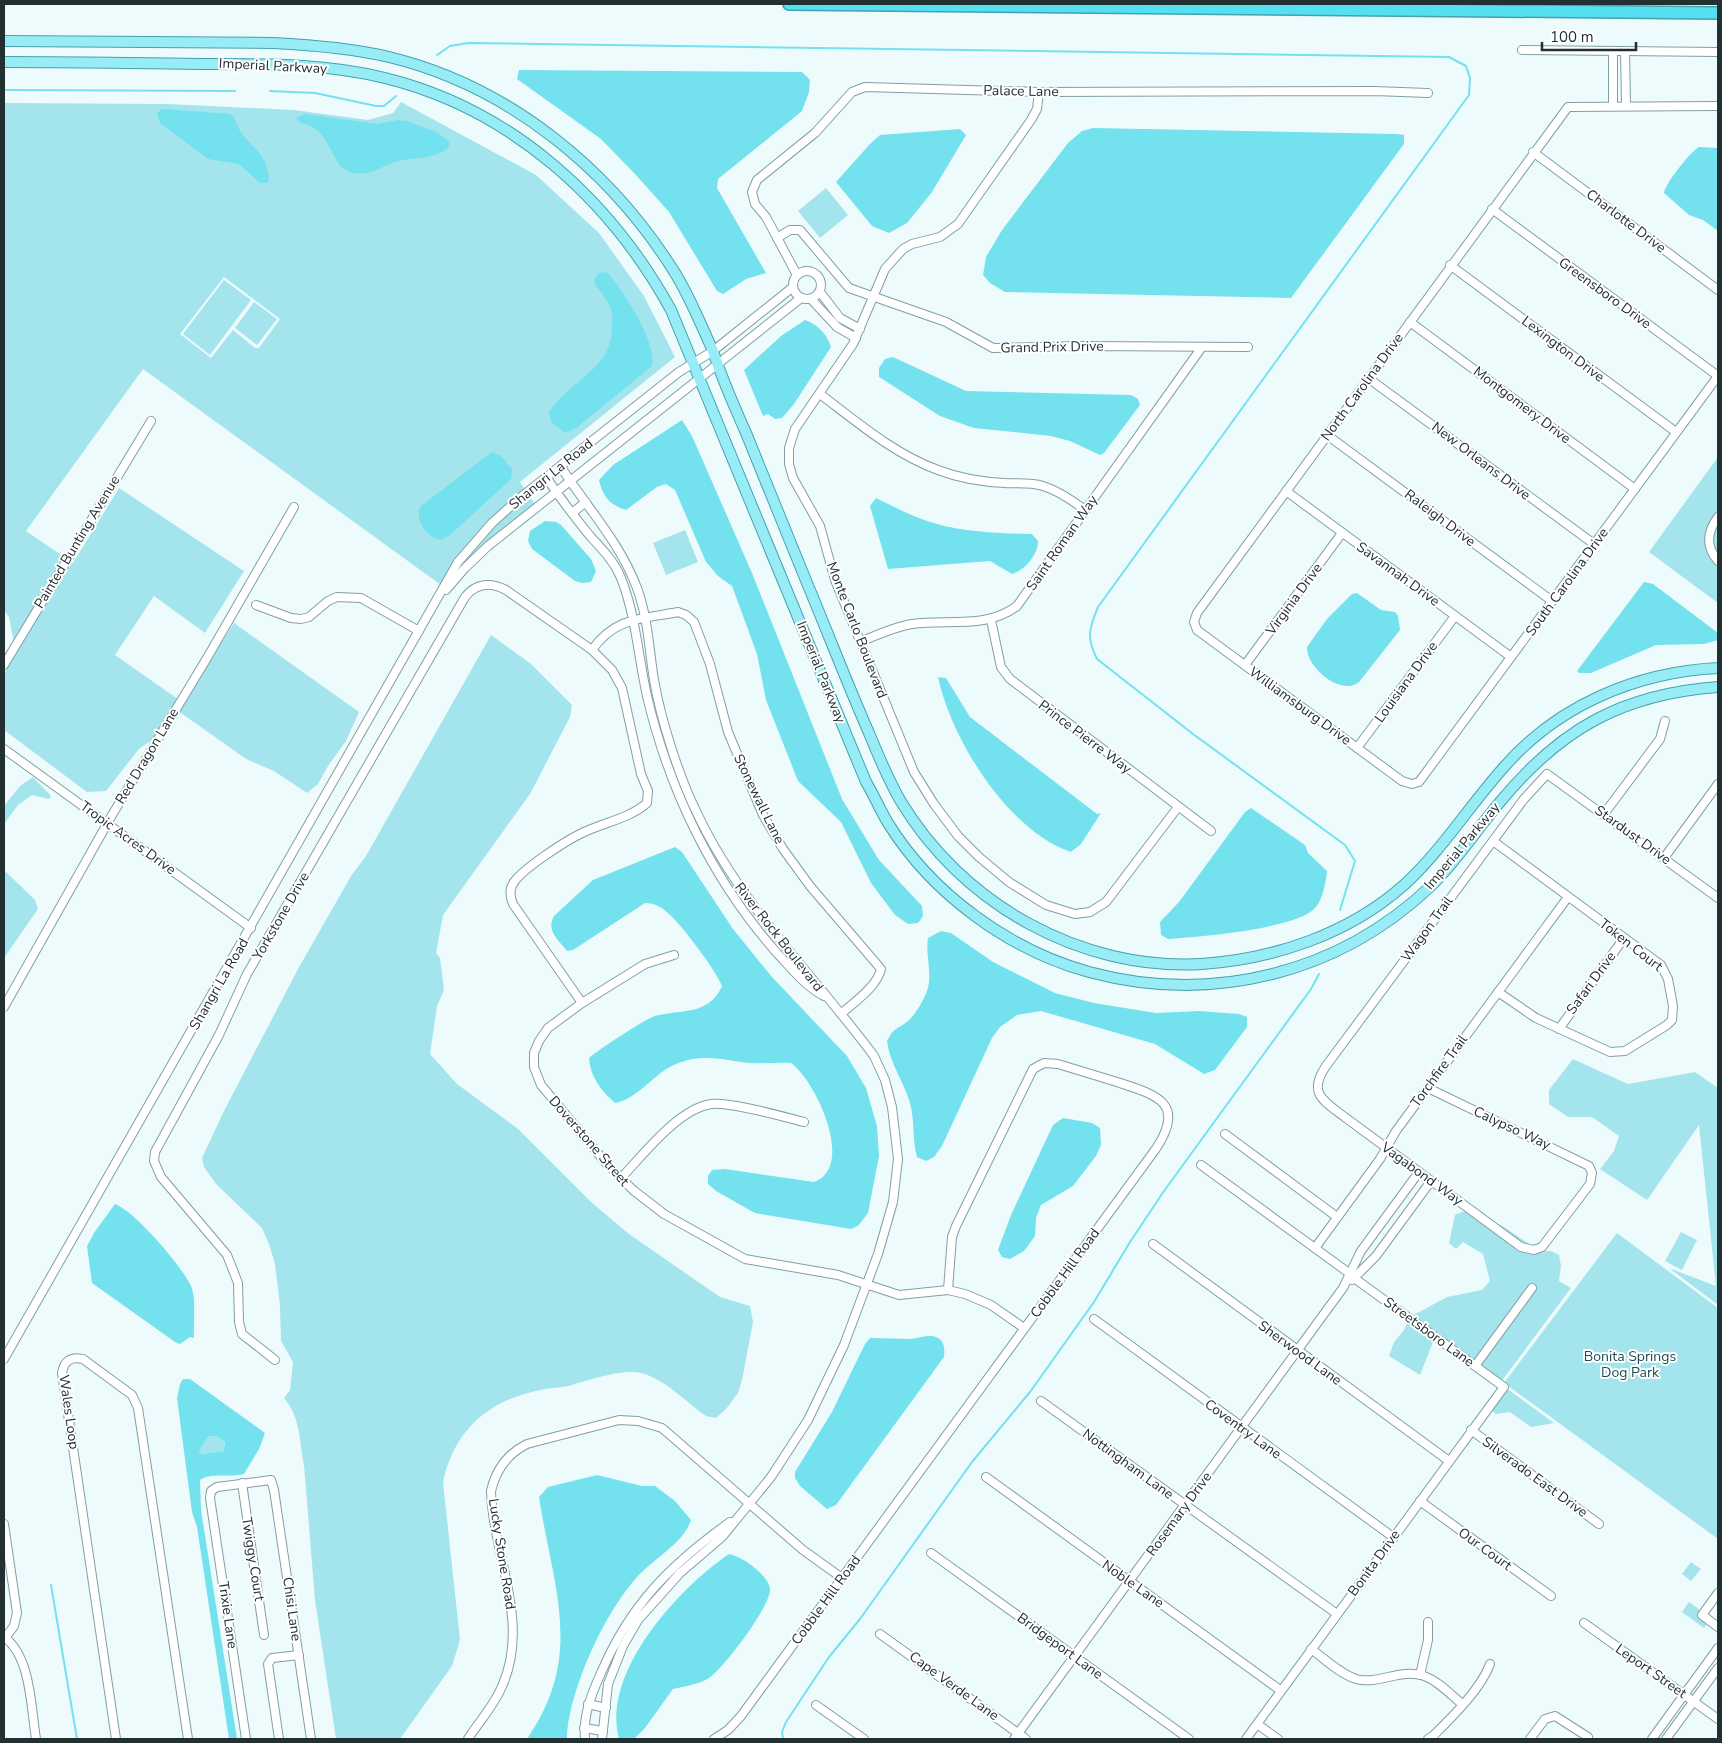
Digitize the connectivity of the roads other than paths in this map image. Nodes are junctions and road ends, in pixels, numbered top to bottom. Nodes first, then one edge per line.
1 (789, 4) edge
2 (1718, 13) edge
3 (4, 41) edge
4 (1522, 50) dead end
5 (1613, 51) junction
6 (1625, 51) junction
7 (1718, 52) edge
8 (4, 62) edge
9 (1039, 92) junction
10 (1428, 93) dead end
11 (1613, 105) junction
12 (1626, 106) junction
13 (1718, 106) edge
14 (1533, 152) junction
15 (1492, 209) junction
16 (777, 238) junction
17 (1450, 266) junction
18 (797, 275) junction
19 (793, 287) junction
20 (1718, 290) edge
21 (820, 292) junction
22 (872, 296) junction
23 (801, 298) junction
24 (811, 299) junction
25 (1410, 322) junction
26 (860, 329) junction
27 (856, 338) junction
28 (1202, 347) junction
29 (1248, 347) dead end
30 (713, 351) junction
31 (694, 364) junction
32 (717, 365) junction
33 (1718, 376) edge
34 (700, 377) junction
35 (1368, 378) junction
36 (820, 394) junction
37 (152, 421) dead end
38 (1676, 432) junction
39 (1328, 434) junction
40 (561, 467) junction
41 (547, 478) junction
42 (570, 481) junction
43 (1635, 489) junction
44 (1286, 491) junction
45 (556, 492) junction
46 (586, 502) junction
47 (294, 506) dead end
48 (1086, 510) junction
49 (572, 513) junction
50 (1718, 517) edge
51 (600, 520) junction
52 (586, 531) junction
53 (1342, 533) junction
54 (1594, 544) junction
55 (1718, 561) edge
56 (1552, 601) junction
57 (256, 605) dead end
58 (432, 607) junction
59 (1455, 616) junction
60 (645, 618) junction
61 (992, 620) junction
62 (634, 621) junction
63 (1194, 622) joint
64 (419, 631) junction
65 (860, 642) junction
66 (592, 650) junction
67 (1511, 657) junction
68 (4, 665) edge
69 (1245, 666) junction
70 (1718, 668) edge
71 (1718, 687) edge
72 (1665, 721) dead end
73 (1357, 748) junction
74 (4, 749) edge
75 (1547, 774) joint
76 (1412, 784) joint
77 (1718, 784) edge
78 (1178, 807) junction
79 (1604, 814) junction
80 (108, 823) junction
81 (1211, 831) dead end
82 (1492, 841) junction
83 (1664, 858) junction
84 (1568, 897) junction
85 (1718, 898) edge
86 (251, 928) junction
87 (1624, 938) junction
88 (674, 955) dead end
89 (1498, 992) junction
90 (826, 997) junction
91 (582, 1003) junction
92 (4, 1007) edge
93 (841, 1014) junction
94 (1559, 1029) junction
95 (1428, 1088) junction
96 (1317, 1090) joint
97 (804, 1122) dead end
98 (1224, 1134) dead end
99 (1385, 1147) junction
100 (1201, 1165) dead end
101 (1419, 1172) junction
102 (621, 1178) junction
103 (1431, 1181) junction
104 (1337, 1216) junction
105 (1153, 1244) dead end
106 (1315, 1248) junction
107 (1534, 1250) joint
108 (1352, 1276) junction
109 (866, 1286) junction
110 (1532, 1288) dead end
111 (948, 1290) junction
112 (1094, 1319) dead end
113 (1024, 1328) junction
114 (1297, 1351) junction
115 (4, 1359) edge
116 (275, 1360) dead end
117 (1475, 1366) junction
118 (1504, 1387) joint
119 (1041, 1401) dead end
120 (1242, 1428) junction
121 (1471, 1430) junction
122 (1449, 1461) junction
123 (986, 1477) dead end
124 (242, 1483) junction
125 (1420, 1501) junction
126 (749, 1504) junction
127 (1185, 1506) junction
128 (736, 1518) junction
129 (4, 1524) edge
130 (1599, 1524) dead end
131 (1393, 1537) junction
132 (6, 1548) edge
133 (931, 1553) dead end
134 (842, 1578) junction
135 (1129, 1582) junction
136 (1718, 1593) edge
137 (1551, 1596) dead end
138 (1337, 1614) junction
139 (1428, 1622) dead end
140 (1584, 1623) dead end
141 (1718, 1627) edge
142 (880, 1634) dead end
143 (264, 1635) dead end
144 (5, 1637) edge
145 (1718, 1648) edge
146 (1311, 1649) junction
147 (299, 1655) junction
148 (1074, 1657) junction
149 (1490, 1664) dead end
150 (1718, 1668) edge
151 (1420, 1675) junction
152 (1280, 1690) junction
153 (1685, 1694) junction
154 (1694, 1701) junction
155 (588, 1704) junction
156 (816, 1704) dead end
157 (1462, 1704) junction
158 (606, 1708) junction
159 (1718, 1719) edge
160 (1257, 1724) junction
161 (584, 1728) junction
162 (602, 1735) edge
163 (1016, 1736) edge
164 (1588, 1738) dead end
165 (36, 1739) edge
166 (116, 1739) edge
167 (188, 1739) edge
168 (246, 1739) edge
169 (279, 1739) edge
170 (310, 1739) edge
171 (468, 1739) edge
172 (585, 1739) edge
173 (714, 1739) edge
174 (864, 1739) edge
175 (1026, 1739) edge
176 (1189, 1739) edge
177 (1246, 1739) edge
178 (1278, 1739) edge
179 (1428, 1739) edge
180 (1530, 1739) edge
181 (1652, 1739) edge
182 (1666, 1739) edge

1 - 2 highway
3 - 30 main road, Imperial Parkway
4 - 5 street
5 - 6 street
5 - 11 street
6 - 7 street
6 - 12 street
8 - 31 main road, Imperial Parkway
9 - 10 street, Palace Lane
9 - 16 street, Palace Lane
9 - 22 street, Monte Carlo Boulevard
11 - 12 street, North Carolina Drive
11 - 14 street, North Carolina Drive
12 - 13 street, North Carolina Drive
14 - 15 street, North Carolina Drive
14 - 20 street, Charlotte Drive
15 - 17 street, North Carolina Drive
15 - 33 street, Greensboro Drive
16 - 18 street, Palace Lane
16 - 22 street, Grand Prix Drive
17 - 25 street, North Carolina Drive
17 - 38 street, Lexington Drive
18 - 19 street
18 - 21 street
19 - 23 street
19 - 30 street, Shangri La Road
21 - 24 street
21 - 26 street
22 - 26 street, Monte Carlo Boulevard
22 - 28 street, Grand Prix Drive
23 - 24 street
23 - 32 street, Shangri La Road
24 - 27 street
25 - 35 street, North Carolina Drive
25 - 43 street, Montgomery Drive
26 - 27 street, Monte Carlo Boulevard
27 - 36 street, Monte Carlo Boulevard
28 - 29 street, Grand Prix Drive
28 - 48 street, Saint Roman Way
30 - 31 street, Shangri La Road
30 - 32 main road, Imperial Parkway
31 - 34 main road, Imperial Parkway
31 - 40 street, Shangri La Road
32 - 34 street, Shangri La Road
32 - 70 main road, Imperial Parkway
33 - 38 street, South Carolina Drive
34 - 42 street, Shangri La Road
34 - 71 main road, Imperial Parkway
35 - 39 street, North Carolina Drive
35 - 54 street, New Orleans Drive
36 - 48 street
36 - 65 street, Monte Carlo Boulevard
37 - 68 street, Painted Bunting Avenue
38 - 43 street, South Carolina Drive
39 - 44 street, North Carolina Drive
39 - 56 street, Raleigh Drive
40 - 41 street, Shangri La Road
40 - 42 street, River Rock Boulevard
41 - 45 street, River Rock Boulevard
41 - 58 street, Shangri La Road
42 - 45 street, Shangri La Road
42 - 46 street, River Rock Boulevard
43 - 54 street, South Carolina Drive
44 - 53 street, Savannah Drive
44 - 63 street, North Carolina Drive
45 - 49 street, River Rock Boulevard
45 - 58 street, Shangri La Road
46 - 49 street
46 - 51 street, River Rock Boulevard
47 - 80 street, Red Dragon Lane
48 - 61 street, Saint Roman Way
49 - 52 street, River Rock Boulevard
50 - 55 street
51 - 52 street
51 - 60 street, River Rock Boulevard
52 - 62 street, River Rock Boulevard
53 - 59 street, Savannah Drive
53 - 69 street, Virginia Drive
54 - 56 street, South Carolina Drive
56 - 67 street, South Carolina Drive
57 - 64 street
58 - 64 street, Shangri La Road
59 - 67 street, Savannah Drive
59 - 73 street, Louisiana Drive
60 - 62 street
60 - 90 street, River Rock Boulevard
60 - 93 street, Stonewall Lane
61 - 65 street, Saint Roman Way
61 - 78 street, Prince Pierre Way
62 - 66 street
62 - 90 street, River Rock Boulevard
63 - 69 street, Williamsburg Drive
64 - 86 street, Shangri La Road
65 - 78 street, Monte Carlo Boulevard
66 - 91 street, Yorkstone Drive
66 - 116 street, Yorkstone Drive
67 - 76 street, South Carolina Drive
69 - 73 street, Williamsburg Drive
72 - 79 street
73 - 76 street, Williamsburg Drive
74 - 80 street, Tropic Acres Drive
75 - 79 street, Stardust Drive
75 - 82 street, Wagon Trail
77 - 83 street
78 - 81 street, Prince Pierre Way
79 - 83 street, Stardust Drive
80 - 86 street, Tropic Acres Drive
80 - 92 street, Red Dragon Lane
82 - 84 street, Token Court
82 - 96 street, Wagon Trail
83 - 85 street, Stardust Drive
84 - 87 street, Token Court
84 - 89 street, Torchfire Trail
86 - 115 street, Shangri La Road
87 - 94 street, Safari Drive
87 - 94 street, Token Court
88 - 91 street, Doverstone Street
89 - 94 street, Token Court
89 - 95 street, Torchfire Trail
90 - 93 street, River Rock Boulevard
91 - 102 street, Doverstone Street
93 - 109 street, River Rock Boulevard
95 - 99 street, Torchfire Trail
95 - 107 street, Calypso Way
96 - 99 street, Vagabond Way
97 - 102 street
98 - 104 street
99 - 101 street, Vagabond Way
99 - 104 street, Torchfire Trail
100 - 106 street, Streetsboro Lane
101 - 103 street, Vagabond Way
101 - 108 street, Rosemary Drive
102 - 109 street, Doverstone Street
103 - 107 street, Vagabond Way
103 - 108 street, Rosemary Drive
104 - 106 street, Torchfire Trail
105 - 114 street, Sherwood Lane
106 - 108 street, Streetsboro Lane
108 - 114 street, Rosemary Drive
108 - 117 street, Streetsboro Lane
109 - 111 street, Doverstone Street
109 - 126 street, River Rock Boulevard
110 - 117 street
111 - 113 street, Doverstone Street
111 - 113 street, Cobble Hill Road
112 - 120 street, Coventry Lane
113 - 134 street, Cobble Hill Road
114 - 120 street, Rosemary Drive
114 - 122 street, Sherwood Lane
117 - 118 street, Streetsboro Lane
118 - 121 street, Bonita Drive
119 - 127 street, Nottingham Lane
120 - 127 street, Rosemary Drive
120 - 131 street, Coventry Lane
121 - 122 street, Bonita Drive
121 - 130 street, Silverado East Drive
122 - 125 street, Bonita Drive
123 - 135 street, Noble Lane
124 - 143 street, Twiggy Court
124 - 147 street, Chisi Lane
124 - 168 street, Trixie Lane
125 - 131 street, Bonita Drive
125 - 137 street, Our Court
126 - 128 street, River Rock Boulevard
126 - 134 street, Lucky Stone Road
126 - 171 street, Lucky Stone Road
127 - 135 street, Rosemary Drive
127 - 138 street, Nottingham Lane
128 - 155 street, River Rock Boulevard
128 - 158 street, River Rock Boulevard
129 - 132 street
131 - 138 street, Bonita Drive
132 - 144 street
133 - 148 street, Bridgeport Lane
134 - 173 street, Cobble Hill Road
135 - 148 street, Rosemary Drive
135 - 152 street, Noble Lane
136 - 141 street
138 - 146 street, Bonita Drive
139 - 151 street
140 - 153 street, Leport Street
142 - 163 street, Cape Verde Lane
144 - 165 street
145 - 153 street
146 - 151 street
146 - 152 street, Bonita Drive
147 - 169 street
147 - 170 street, Chisi Lane
148 - 163 street, Rosemary Drive
148 - 176 street, Bridgeport Lane
149 - 157 street
150 - 154 street
151 - 157 street
152 - 160 street, Bonita Drive
153 - 154 street, Leport Street
153 - 181 street
154 - 159 street, Leport Street
154 - 182 street
155 - 158 street
155 - 161 street, River Rock Boulevard
156 - 174 street
157 - 179 street
158 - 162 street, River Rock Boulevard
160 - 177 street, Bonita Drive
160 - 178 street
161 - 162 street
161 - 172 street, River Rock Boulevard
163 - 175 street, Cape Verde Lane
164 - 180 street
166 - 167 street, Wales Loop

